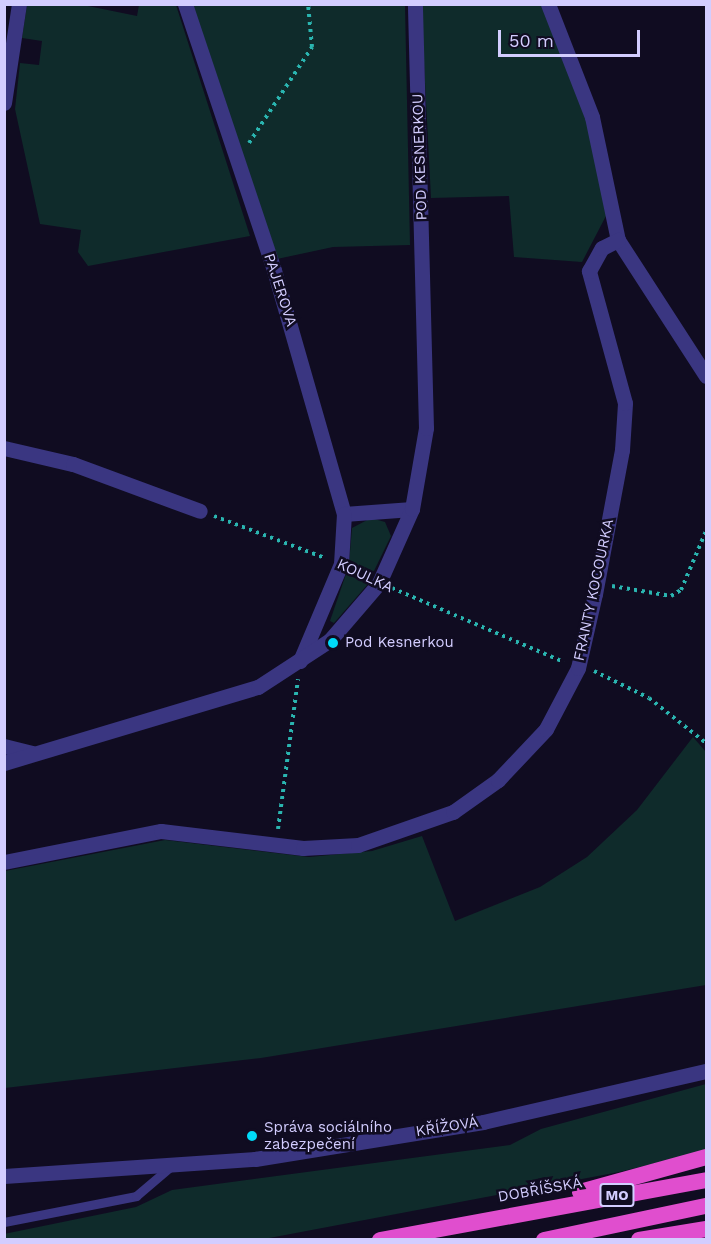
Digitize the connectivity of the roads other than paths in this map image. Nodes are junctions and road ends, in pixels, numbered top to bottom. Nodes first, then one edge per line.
1 (20, 4) edge
2 (184, 4) edge
3 (415, 4) edge
4 (548, 4) edge
5 (4, 103) edge
6 (618, 240) junction
7 (706, 376) edge
8 (4, 448) edge
9 (412, 509) junction
10 (200, 511) road end
11 (344, 514) junction
12 (299, 664) junction
13 (4, 746) edge
14 (32, 753) junction
15 (4, 763) edge
16 (4, 862) edge
17 (706, 1071) edge
18 (706, 1157) edge
19 (168, 1168) junction
20 (4, 1176) edge
21 (706, 1180) edge
22 (706, 1206) edge
23 (528, 1210) junction
24 (4, 1222) edge
25 (706, 1229) edge
26 (380, 1239) edge
27 (544, 1239) edge
28 (639, 1239) edge

1 - 5 street
2 - 11 street, PAJEROVA
3 - 9 street, POD KESNERKOU
4 - 6 street
6 - 7 street
6 - 16 street, FRANTY KOCOURKA
8 - 10 street
9 - 11 street
9 - 12 street, POD KESNERKOU
11 - 12 street
12 - 14 street, POD KESNERKOU
13 - 14 street
14 - 15 street, POD KESNERKOU
17 - 19 street, KŘÍŽOVÁ
18 - 23 highway
19 - 20 street, KŘÍŽOVÁ
19 - 24 lane
21 - 23 highway, DOBŘÍŠSKÁ / MO
22 - 27 highway, MO
23 - 26 highway, DOBŘÍŠSKÁ / MO
25 - 28 highway

